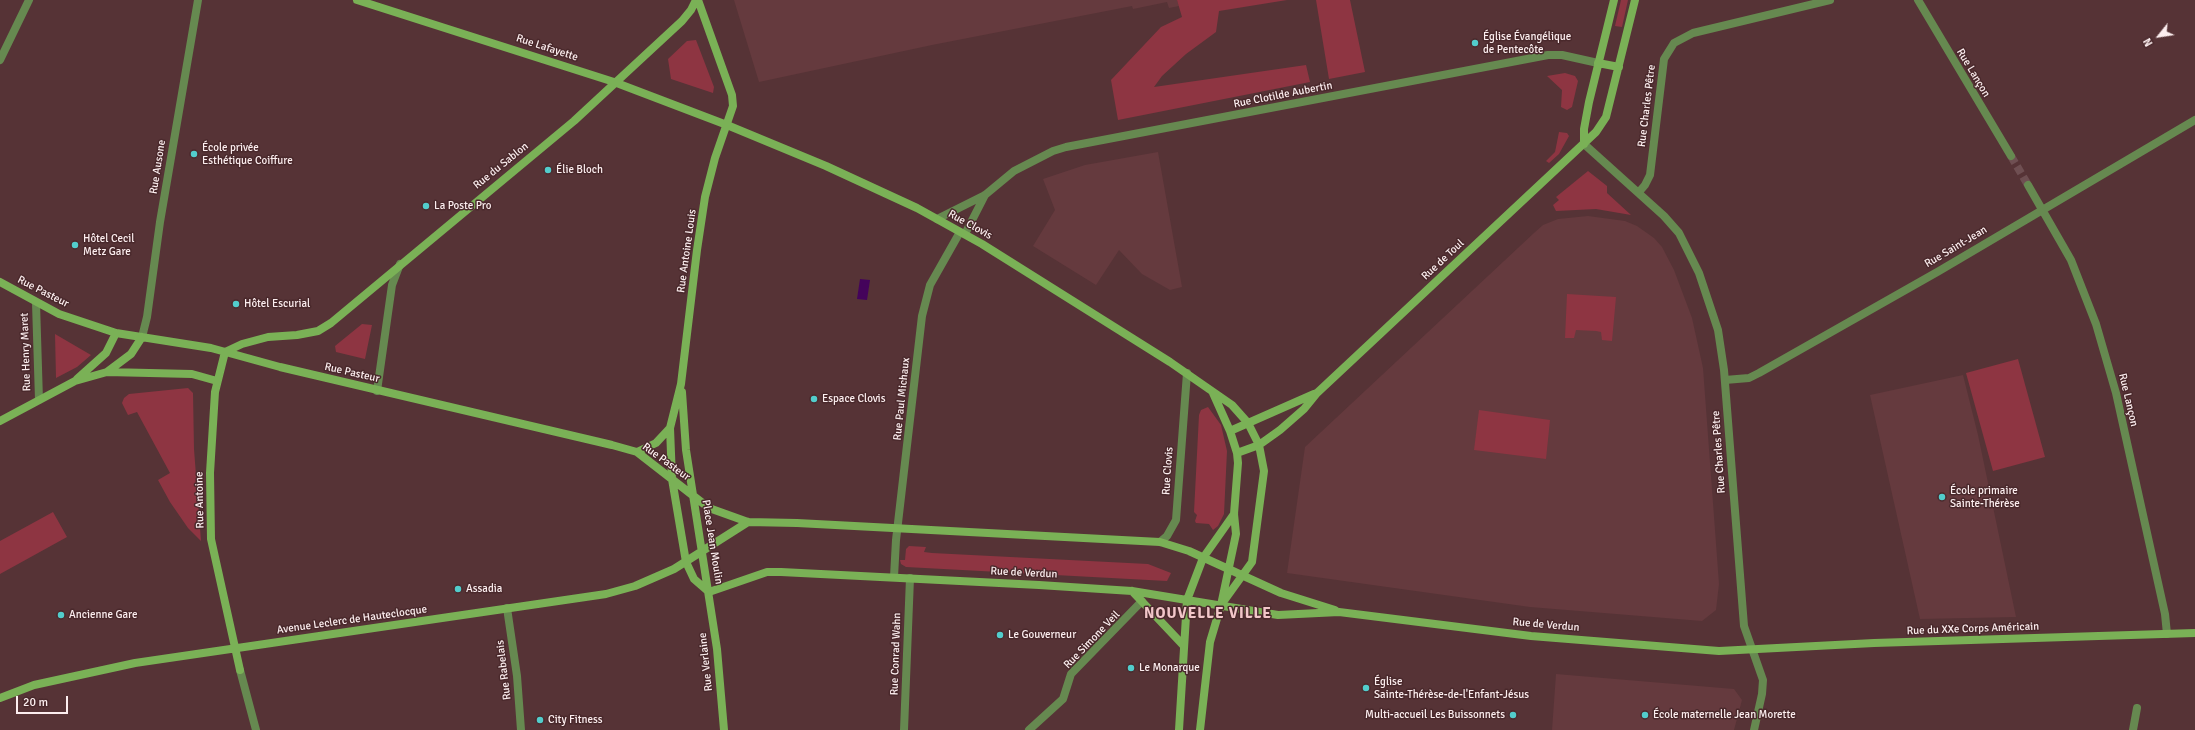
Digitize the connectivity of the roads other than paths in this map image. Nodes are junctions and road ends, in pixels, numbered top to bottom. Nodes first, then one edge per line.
1 (29, 0) edge
2 (198, 0) edge
3 (357, 0) edge
4 (697, 0) edge
5 (1614, 0) edge
6 (1635, 0) edge
7 (1830, 0) edge
8 (1918, 0) edge
9 (0, 60) edge
10 (1598, 63) junction
11 (1620, 67) junction
12 (614, 82) junction
13 (727, 124) junction
14 (2194, 125) edge
15 (1584, 144) junction
16 (2011, 156) tunnel mouth
17 (2028, 185) tunnel mouth
18 (1639, 192) junction
19 (985, 195) junction
20 (2042, 210) junction
21 (937, 219) junction
22 (963, 233) junction
23 (400, 264) junction
24 (0, 282) edge
25 (36, 303) junction
26 (116, 334) junction
27 (142, 337) junction
28 (225, 352) junction
29 (106, 372) junction
30 (1187, 373) junction
31 (1724, 380) junction
32 (75, 381) junction
33 (217, 381) junction
34 (681, 384) junction
35 (377, 391) junction
36 (1213, 392) junction
37 (1317, 393) junction
38 (38, 400) junction
39 (0, 421) edge
40 (1248, 423) junction
41 (670, 428) junction
42 (1230, 431) junction
43 (1259, 446) junction
44 (637, 452) junction
45 (1237, 453) junction
46 (672, 479) junction
47 (694, 496) junction
48 (1234, 514) junction
49 (748, 522) junction
50 (897, 528) junction
51 (1160, 542) junction
52 (702, 551) junction
53 (1203, 558) junction
54 (686, 562) junction
55 (1229, 570) junction
56 (1242, 576) junction
57 (894, 577) junction
58 (910, 578) junction
59 (1132, 591) junction
60 (709, 592) junction
61 (1187, 600) junction
62 (1142, 601) junction
63 (1221, 605) junction
64 (507, 608) junction
65 (1339, 612) junction
66 (2195, 633) edge
67 (2167, 634) junction
68 (1183, 645) junction
69 (234, 648) junction
70 (1752, 650) junction
71 (240, 670) joint
72 (0, 698) edge
73 (2137, 708) dead end
74 (256, 730) edge
75 (521, 730) edge
76 (724, 730) edge
77 (904, 730) edge
78 (1029, 730) edge
79 (1179, 730) edge
80 (1200, 730) edge
81 (1754, 730) edge
82 (2133, 730) edge

1 - 9 street
2 - 27 street, Rue Ausone
3 - 12 main road, Rue Lafayette
4 - 12 main road, Rue du Sablon
4 - 13 main road, Rue Antoine Louis
5 - 10 main road
6 - 11 main road
7 - 18 street, Rue Charles Pêtre
8 - 16 street, Rue Lançon
10 - 11 main road
10 - 15 main road
10 - 19 street, Rue Clotilde Aubertin
11 - 15 main road
12 - 13 main road, Rue Lafayette
12 - 23 main road, Rue du Sablon
13 - 21 main road, Rue Clovis
13 - 34 main road, Rue Antoine Louis
14 - 20 street, Rue Saint-Jean
15 - 18 street, Rue Charles Pêtre
15 - 37 main road, Rue de Toul
17 - 20 street, Rue Lançon
18 - 31 street, Rue Charles Pêtre
19 - 21 street, Rue Clotilde Aubertin
19 - 22 street, Rue Clotilde Aubertin
20 - 31 street, Rue Saint-Jean
20 - 67 street, Rue Lançon
21 - 22 main road, Rue Clovis
22 - 30 main road, Rue Clovis
22 - 50 street, Rue Paul Michaux
23 - 28 main road, Rue du Sablon
23 - 35 street, Rue du Sablon
24 - 25 main road, Rue Pasteur
25 - 26 main road, Rue Pasteur
25 - 38 street, Rue Henry Maret
26 - 27 main road, Rue Pasteur
26 - 32 main road, Rue Henry Maret
27 - 28 main road, Rue Pasteur
27 - 29 main road, Rue Henry Maret
28 - 33 main road, Rue Antoine
28 - 35 main road, Rue Pasteur
29 - 32 main road, Rue Henry Maret
29 - 33 main road
30 - 36 main road, Rue Clovis
30 - 51 street, Rue Clovis
31 - 70 street, Rue Charles Pêtre
32 - 38 main road, Rue Henry Maret
33 - 69 main road, Rue Antoine
34 - 41 main road, Rue Antoine Louis
34 - 47 main road, Rue Antoine Louis
35 - 44 main road, Rue Pasteur
36 - 40 main road, Rue Clovis
36 - 42 main road
37 - 40 main road, Rue de Toul
37 - 43 main road, Rue de Toul
38 - 39 main road, Rue Henry Maret
40 - 42 main road, Rue de Toul
40 - 43 main road, Rue Clovis
41 - 44 main road, Rue Antoine Louis
41 - 46 main road
42 - 45 main road
43 - 45 main road, Rue de Toul
43 - 56 main road, Rue Clovis
44 - 46 main road, Rue Pasteur
45 - 48 main road
46 - 47 main road, Rue Pasteur
46 - 54 main road
47 - 49 main road, Rue de Verdun
47 - 52 main road, Place Jean Moulin
48 - 53 main road
48 - 55 main road
49 - 50 main road, Rue de Verdun
49 - 52 main road
50 - 51 main road, Rue de Verdun
50 - 57 street, Rue Paul Michaux
51 - 53 main road, Rue de Verdun
52 - 54 main road, Avenue Leclerc de Hauteclocque
52 - 60 main road, Place Jean Moulin
53 - 55 main road, Rue de Verdun
53 - 61 main road
54 - 60 main road
54 - 64 main road, Avenue Leclerc de Hauteclocque
55 - 56 main road, Rue de Verdun
55 - 63 main road
56 - 63 main road, Rue Clovis
56 - 65 main road, Rue de Verdun
57 - 58 main road, Rue de Verdun
57 - 60 main road, Rue de Verdun
58 - 59 main road, Rue de Verdun
58 - 77 street, Rue Conrad Wahn
59 - 61 main road, Rue de Verdun
59 - 62 main road
60 - 76 main road, Rue Verlaine
61 - 63 main road, Rue de Verdun
61 - 68 main road
62 - 68 main road
62 - 78 street, Rue Simone Veil
63 - 65 main road, Rue de Verdun
63 - 80 main road
64 - 69 main road, Avenue Leclerc de Hauteclocque
64 - 75 street, Rue Rabelais
65 - 70 main road, Rue de Verdun
66 - 67 main road, Rue du XXe Corps Américain
67 - 70 main road, Rue du XXe Corps Américain
68 - 79 main road
69 - 71 main road, Rue Antoine
69 - 72 main road, Avenue Leclerc de Hauteclocque
70 - 81 street, Rue Charles Pêtre
71 - 74 street
73 - 82 street

